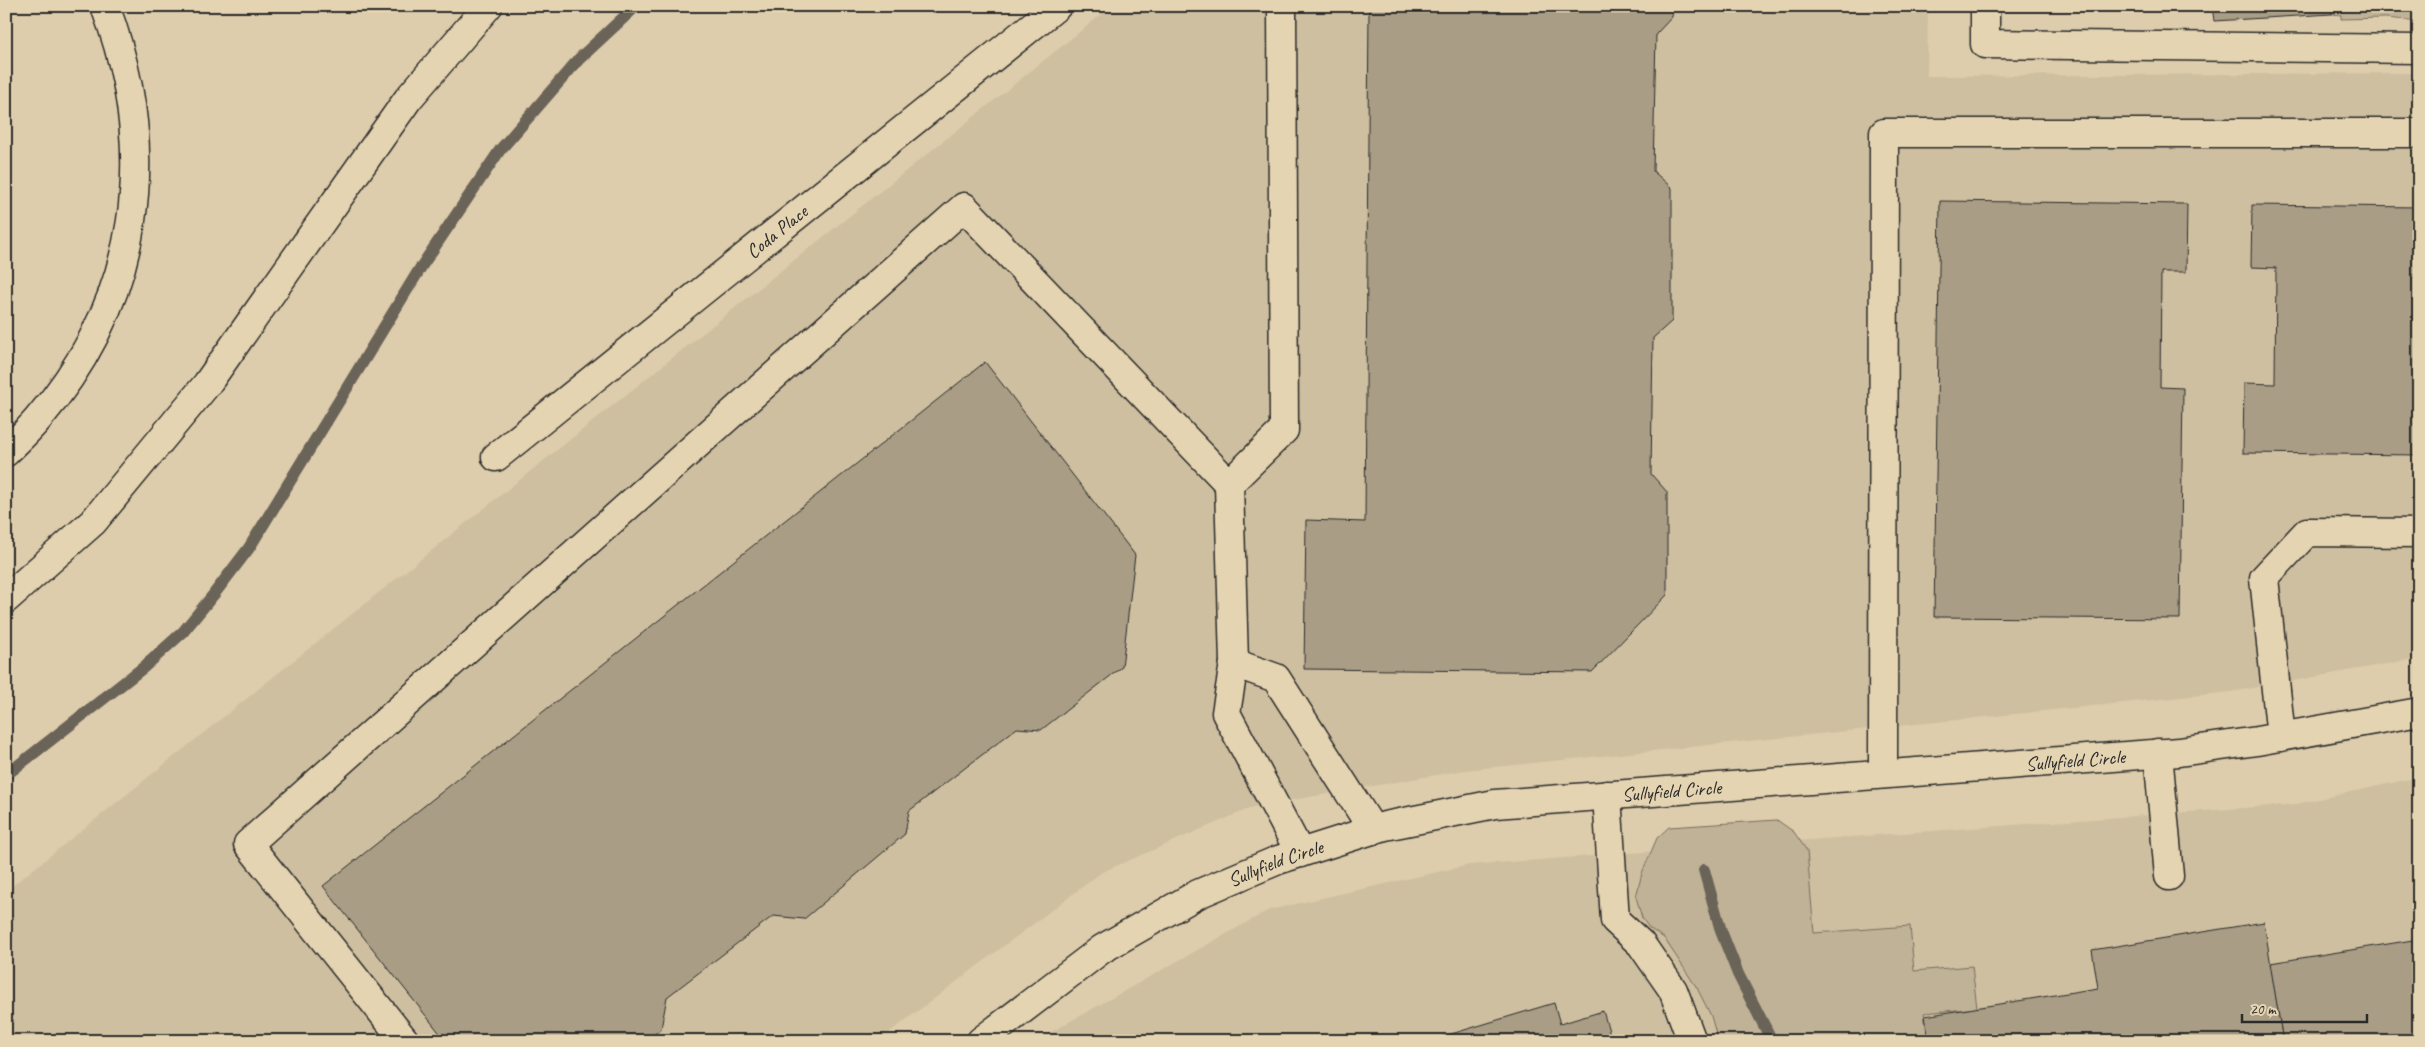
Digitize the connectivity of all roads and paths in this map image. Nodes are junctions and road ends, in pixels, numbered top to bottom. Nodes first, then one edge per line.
1 (105, 6) edge
2 (488, 6) edge
3 (1057, 6) edge
4 (1282, 6) edge
5 (1985, 6) edge
6 (2419, 49) edge
7 (2419, 133) edge
8 (6, 452) edge
9 (496, 457) dead end
10 (1229, 484) junction
11 (2419, 533) edge
12 (6, 599) edge
13 (1234, 663) junction
14 (2419, 712) edge
15 (2281, 737) junction
16 (2158, 753) junction
17 (1883, 774) junction
18 (1607, 795) junction
19 (1373, 830) junction
20 (1300, 853) junction
21 (2169, 876) dead end
22 (405, 1041) edge
23 (981, 1041) edge
24 (1692, 1041) edge

1 - 8 main road
2 - 12 main road
3 - 9 main road, Coda Place
4 - 10 main road
5 - 6 main road
7 - 17 main road
10 - 13 main road
10 - 22 main road
11 - 15 main road
13 - 19 main road
13 - 20 main road
14 - 15 main road, Sullyfield Circle
15 - 16 main road, Sullyfield Circle
16 - 17 main road, Sullyfield Circle
16 - 21 main road
17 - 18 main road, Sullyfield Circle
18 - 19 main road, Sullyfield Circle
18 - 24 main road
19 - 20 main road, Sullyfield Circle
20 - 23 main road, Sullyfield Circle

